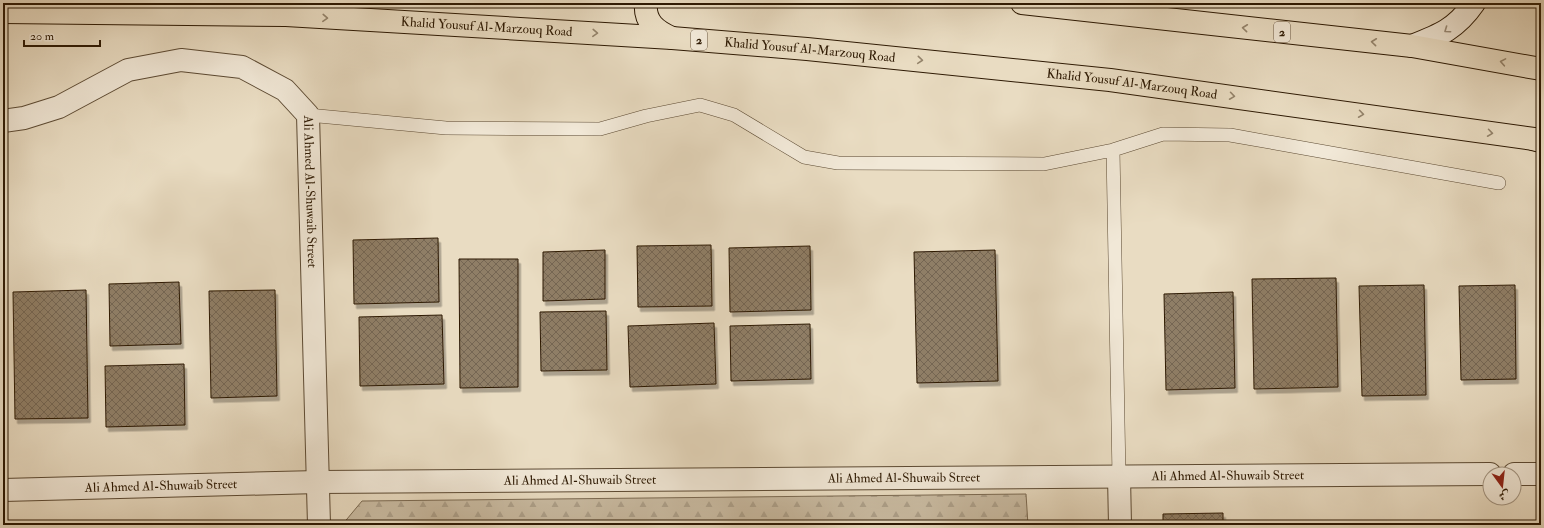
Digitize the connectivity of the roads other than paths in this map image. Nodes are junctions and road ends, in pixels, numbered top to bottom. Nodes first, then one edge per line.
1 (646, 3) edge
2 (1022, 3) edge
3 (1474, 3) edge
4 (3, 12) edge
5 (672, 38) junction
6 (1412, 46) junction
7 (1541, 69) edge
8 (308, 116) junction
9 (3, 121) edge
10 (1538, 140) edge
11 (1113, 150) junction
12 (1499, 183) dead end
13 (1482, 474) edge
14 (1522, 474) edge
15 (1541, 474) edge
16 (1120, 476) junction
17 (318, 482) junction
18 (3, 490) edge
19 (319, 525) edge
20 (1120, 525) edge

1 - 5 main road
6 -> 2 main road, 2
3 -> 6 street
4 -> 5 main road, Khalid Yousuf Al-Marzouq Road / 2
5 -> 10 main road, Khalid Yousuf Al-Marzouq Road / 2
7 -> 6 main road, 2
8 - 9 street, Ali Ahmed Al-Shuwaib Street
8 - 11 lane
8 - 17 street, Ali Ahmed Al-Shuwaib Street
11 - 12 lane
11 - 16 lane
13 - 16 street, Ali Ahmed Al-Shuwaib Street
14 - 15 street
16 - 17 street, Ali Ahmed Al-Shuwaib Street
16 - 20 street
17 - 18 street, Ali Ahmed Al-Shuwaib Street
17 - 19 street

